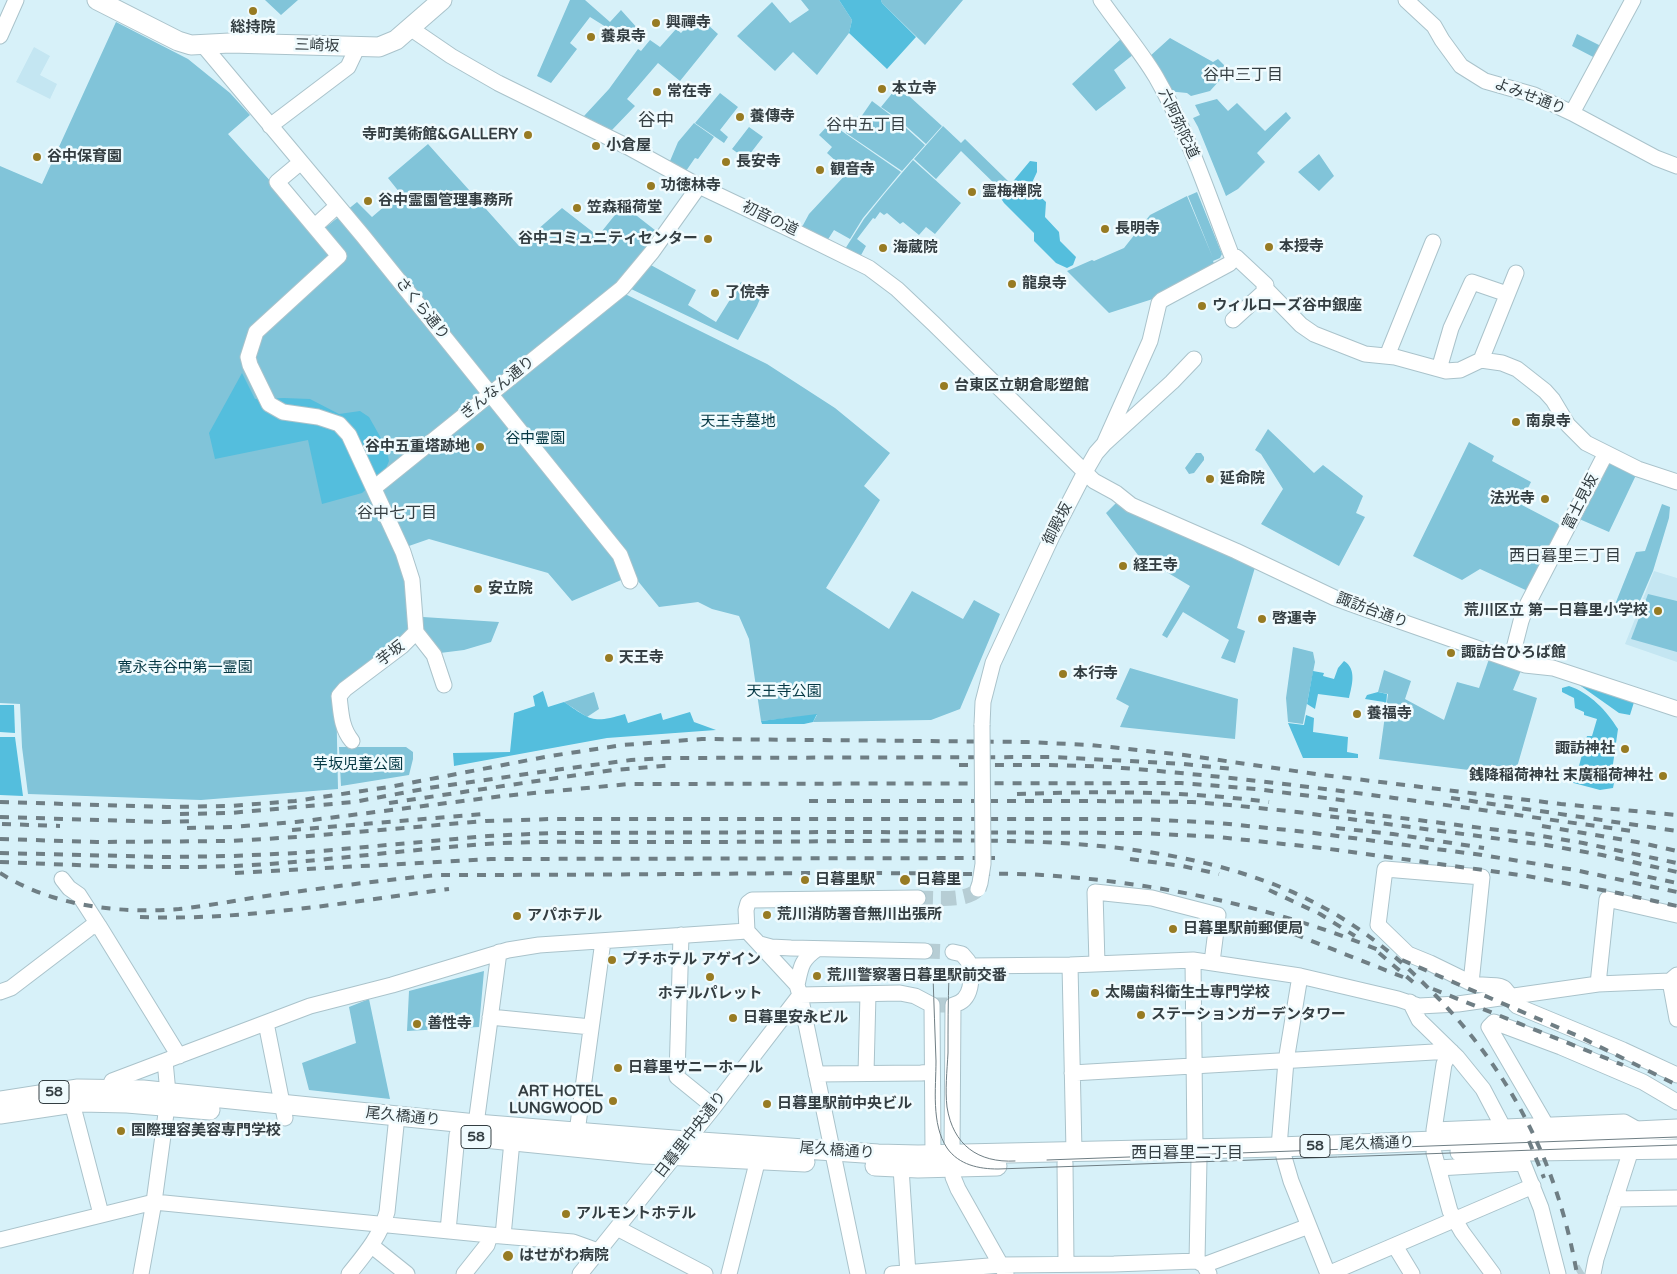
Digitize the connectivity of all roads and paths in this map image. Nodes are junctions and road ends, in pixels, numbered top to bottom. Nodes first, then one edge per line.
1 (16, 0) edge
2 (97, 0) edge
3 (442, 0) edge
4 (1101, 0) edge
5 (1633, 0) edge
6 (1411, 4) edge
7 (410, 28) junction
8 (0, 36) edge
9 (203, 45) junction
10 (357, 48) junction
11 (1572, 113) junction
12 (270, 126) junction
13 (300, 162) junction
14 (1677, 166) edge
15 (699, 186) junction
16 (337, 206) junction
17 (314, 226) junction
18 (1433, 242) dead end
19 (1234, 258) junction
20 (1516, 273) dead end
21 (1265, 287) junction
22 (1507, 294) junction
23 (1233, 320) dead end
24 (1387, 356) junction
25 (1194, 359) dead end
26 (1480, 360) junction
27 (1439, 369) junction
28 (490, 394) junction
29 (1104, 444) junction
30 (1606, 453) junction
31 (1085, 472) junction
32 (1677, 482) edge
33 (374, 488) junction
34 (630, 581) dead end
35 (416, 632) junction
36 (1511, 660) junction
37 (444, 685) dead end
38 (1677, 709) edge
39 (352, 741) dead end
40 (62, 879) dead end
41 (978, 889) dead end
42 (918, 898) tunnel mouth
43 (1677, 915) edge
44 (99, 926) junction
45 (747, 931) junction
46 (681, 935) junction
47 (603, 941) junction
48 (760, 944) junction
49 (817, 949) junction
50 (925, 950) tunnel mouth
51 (499, 952) junction
52 (953, 952) tunnel mouth
53 (1193, 960) junction
54 (1212, 962) junction
55 (1097, 964) junction
56 (1070, 965) junction
57 (970, 966) junction
58 (1300, 976) junction
59 (1673, 978) edge
60 (1471, 983) junction
61 (1598, 984) junction
62 (799, 990) junction
63 (0, 992) edge
64 (868, 994) junction
65 (1509, 996) junction
66 (1410, 1002) junction
67 (490, 1017) junction
68 (1677, 1019) edge
69 (266, 1023) junction
70 (591, 1027) junction
71 (1451, 1051) junction
72 (172, 1059) junction
73 (1286, 1061) junction
74 (1193, 1066) junction
75 (932, 1072) junction
76 (866, 1073) junction
77 (1072, 1073) junction
78 (816, 1074) junction
79 (1677, 1075) edge
80 (109, 1089) junction
81 (0, 1100) edge
82 (168, 1100) junction
83 (1677, 1102) edge
84 (72, 1103) junction
85 (714, 1107) junction
86 (284, 1111) junction
87 (0, 1114) edge
88 (396, 1122) junction
89 (476, 1124) junction
90 (1546, 1125) junction
91 (1503, 1127) junction
92 (1677, 1129) edge
93 (1640, 1130) junction
94 (577, 1132) junction
95 (457, 1135) junction
96 (512, 1141) junction
97 (681, 1148) junction
98 (1435, 1148) junction
99 (1677, 1149) edge
100 (1631, 1150) junction
101 (1281, 1152) junction
102 (1197, 1154) junction
103 (833, 1157) junction
104 (1069, 1157) junction
105 (758, 1159) junction
106 (946, 1159) junction
107 (901, 1168) junction
108 (1533, 1186) junction
109 (1677, 1198) edge
110 (1615, 1199) junction
111 (154, 1202) junction
112 (102, 1214) junction
113 (1456, 1220) junction
114 (384, 1224) junction
115 (1308, 1226) junction
116 (617, 1228) junction
117 (448, 1230) junction
118 (496, 1236) junction
119 (0, 1240) edge
120 (372, 1246) junction
121 (1396, 1246) junction
122 (598, 1251) junction
123 (1066, 1264) junction
124 (1203, 1267) edge
125 (1004, 1269) edge
126 (697, 1272) edge
127 (908, 1273) edge
128 (1593, 1273) edge
129 (140, 1274) edge
130 (349, 1274) edge
131 (407, 1274) edge
132 (464, 1274) edge
133 (580, 1274) edge
134 (729, 1274) edge
135 (858, 1274) edge
136 (892, 1274) edge
137 (1328, 1274) edge
138 (1412, 1274) edge
139 (1493, 1274) edge
140 (1558, 1274) edge

1 - 8 street
2 - 9 main road, 三崎坂
3 - 7 main road, 三崎坂
4 - 19 street, 六阿弥陀道
5 - 11 street
6 - 11 street, よみせ通り
7 - 10 main road, 三崎坂
7 - 15 street, 初音の道
9 - 10 main road, 三崎坂
9 - 12 street, さくら通り
10 - 12 street
11 - 14 street, よみせ通り
12 - 13 street, さくら通り
13 - 16 street, さくら通り
13 - 17 street
15 - 28 street, ぎんなん通り
15 - 31 street, 初音の道
16 - 17 street
16 - 28 street, さくら通り
17 - 33 street, 芋坂
18 - 24 street
19 - 21 street
19 - 29 street
20 - 22 street
21 - 23 street
21 - 24 street
22 - 26 street
22 - 27 street
24 - 27 street
25 - 29 street, 御殿坂
26 - 27 street
26 - 30 street
28 - 33 street, ぎんなん通り
28 - 34 street, さくら通り
29 - 31 street, 御殿坂
30 - 32 street
30 - 36 street, 富士見坂
31 - 36 street, 諏訪台通り
31 - 41 street, 御殿坂, bridge
33 - 35 street, 芋坂
35 - 37 street
35 - 39 street, 芋坂
36 - 38 street, 諏訪台通り
40 - 44 street
42 - 45 street
43 - 61 street
44 - 63 street
44 - 72 street
45 - 46 street
45 - 48 street
46 - 47 street
46 - 85 street
47 - 51 street
47 - 70 street
48 - 49 street
48 - 62 street
49 - 50 street
49 - 62 street
51 - 67 street
51 - 69 street
52 - 57 street
53 - 54 street
53 - 55 street
53 - 74 street
54 - 55 street
54 - 58 street
55 - 56 street
56 - 57 street
56 - 77 street
57 - 106 street
58 - 66 street
58 - 73 street
59 - 61 street
59 - 68 street
60 - 60 street
60 - 65 street
61 - 65 street
62 - 64 street
62 - 78 street
62 - 85 street, 日暮里中央通り
64 - 75 street
64 - 76 street
65 - 66 street
65 - 79 street
66 - 71 street
67 - 70 street
67 - 89 street
69 - 72 street
69 - 86 street
70 - 94 street
71 - 73 street
71 - 91 street
71 - 98 street
72 - 80 street
72 - 82 street
73 - 74 street
73 - 101 street
74 - 77 street
74 - 102 street
75 - 76 street
75 - 106 street
76 - 78 street
77 - 104 street
78 - 103 street
80 - 81 main road, 尾久橋通り / 58
80 - 82 main road, 尾久橋通り / 58
82 - 84 main road, 尾久橋通り / 58
82 - 86 main road, 尾久橋通り / 58
82 - 111 street
83 - 90 street
84 - 87 main road, 尾久橋通り / 58
84 - 112 street
85 - 97 street, 日暮里中央通り
86 - 88 main road, 尾久橋通り / 58
88 - 89 main road, 尾久橋通り / 58
88 - 95 main road, 尾久橋通り / 58
88 - 114 street
89 - 94 main road, 尾久橋通り / 58
90 - 91 street
90 - 93 street
91 - 98 street
92 - 93 main road, 尾久橋通り / 58
93 - 98 main road, 尾久橋通り / 58
94 - 97 main road, 尾久橋通り / 58
95 - 96 main road, 尾久橋通り / 58
95 - 117 street
96 - 97 main road, 尾久橋通り / 58
96 - 118 street
97 - 103 main road, 尾久橋通り / 58
97 - 105 main road, 尾久橋通り / 58
97 - 116 street, 日暮里中央通り
98 - 100 main road, 尾久橋通り / 58
98 - 101 main road, 尾久橋通り / 58
98 - 108 street
98 - 113 street
99 - 100 main road, 尾久橋通り / 58
100 - 110 street
101 - 102 main road, 尾久橋通り / 58
101 - 115 street
102 - 104 main road, 尾久橋通り / 58
102 - 124 street
103 - 105 main road, 尾久橋通り / 58
103 - 106 main road, 尾久橋通り / 58
103 - 107 main road, 尾久橋通り / 58
103 - 135 street
104 - 106 main road, 尾久橋通り / 58
104 - 123 street
105 - 134 street
106 - 107 main road, 尾久橋通り / 58
106 - 125 street
107 - 127 street
108 - 113 street
108 - 140 street
109 - 110 street
110 - 128 street
111 - 112 street
111 - 114 street
111 - 129 street
112 - 119 street
113 - 121 street
113 - 139 street
114 - 117 street
114 - 120 street
115 - 124 street
115 - 137 street
116 - 122 street, 日暮里中央通り
116 - 126 street
117 - 118 street
118 - 122 street
118 - 132 street
120 - 130 street
120 - 131 street
121 - 137 street
121 - 138 street
122 - 133 street, 日暮里中央通り
123 - 124 street
123 - 125 street
125 - 127 street
127 - 136 street

